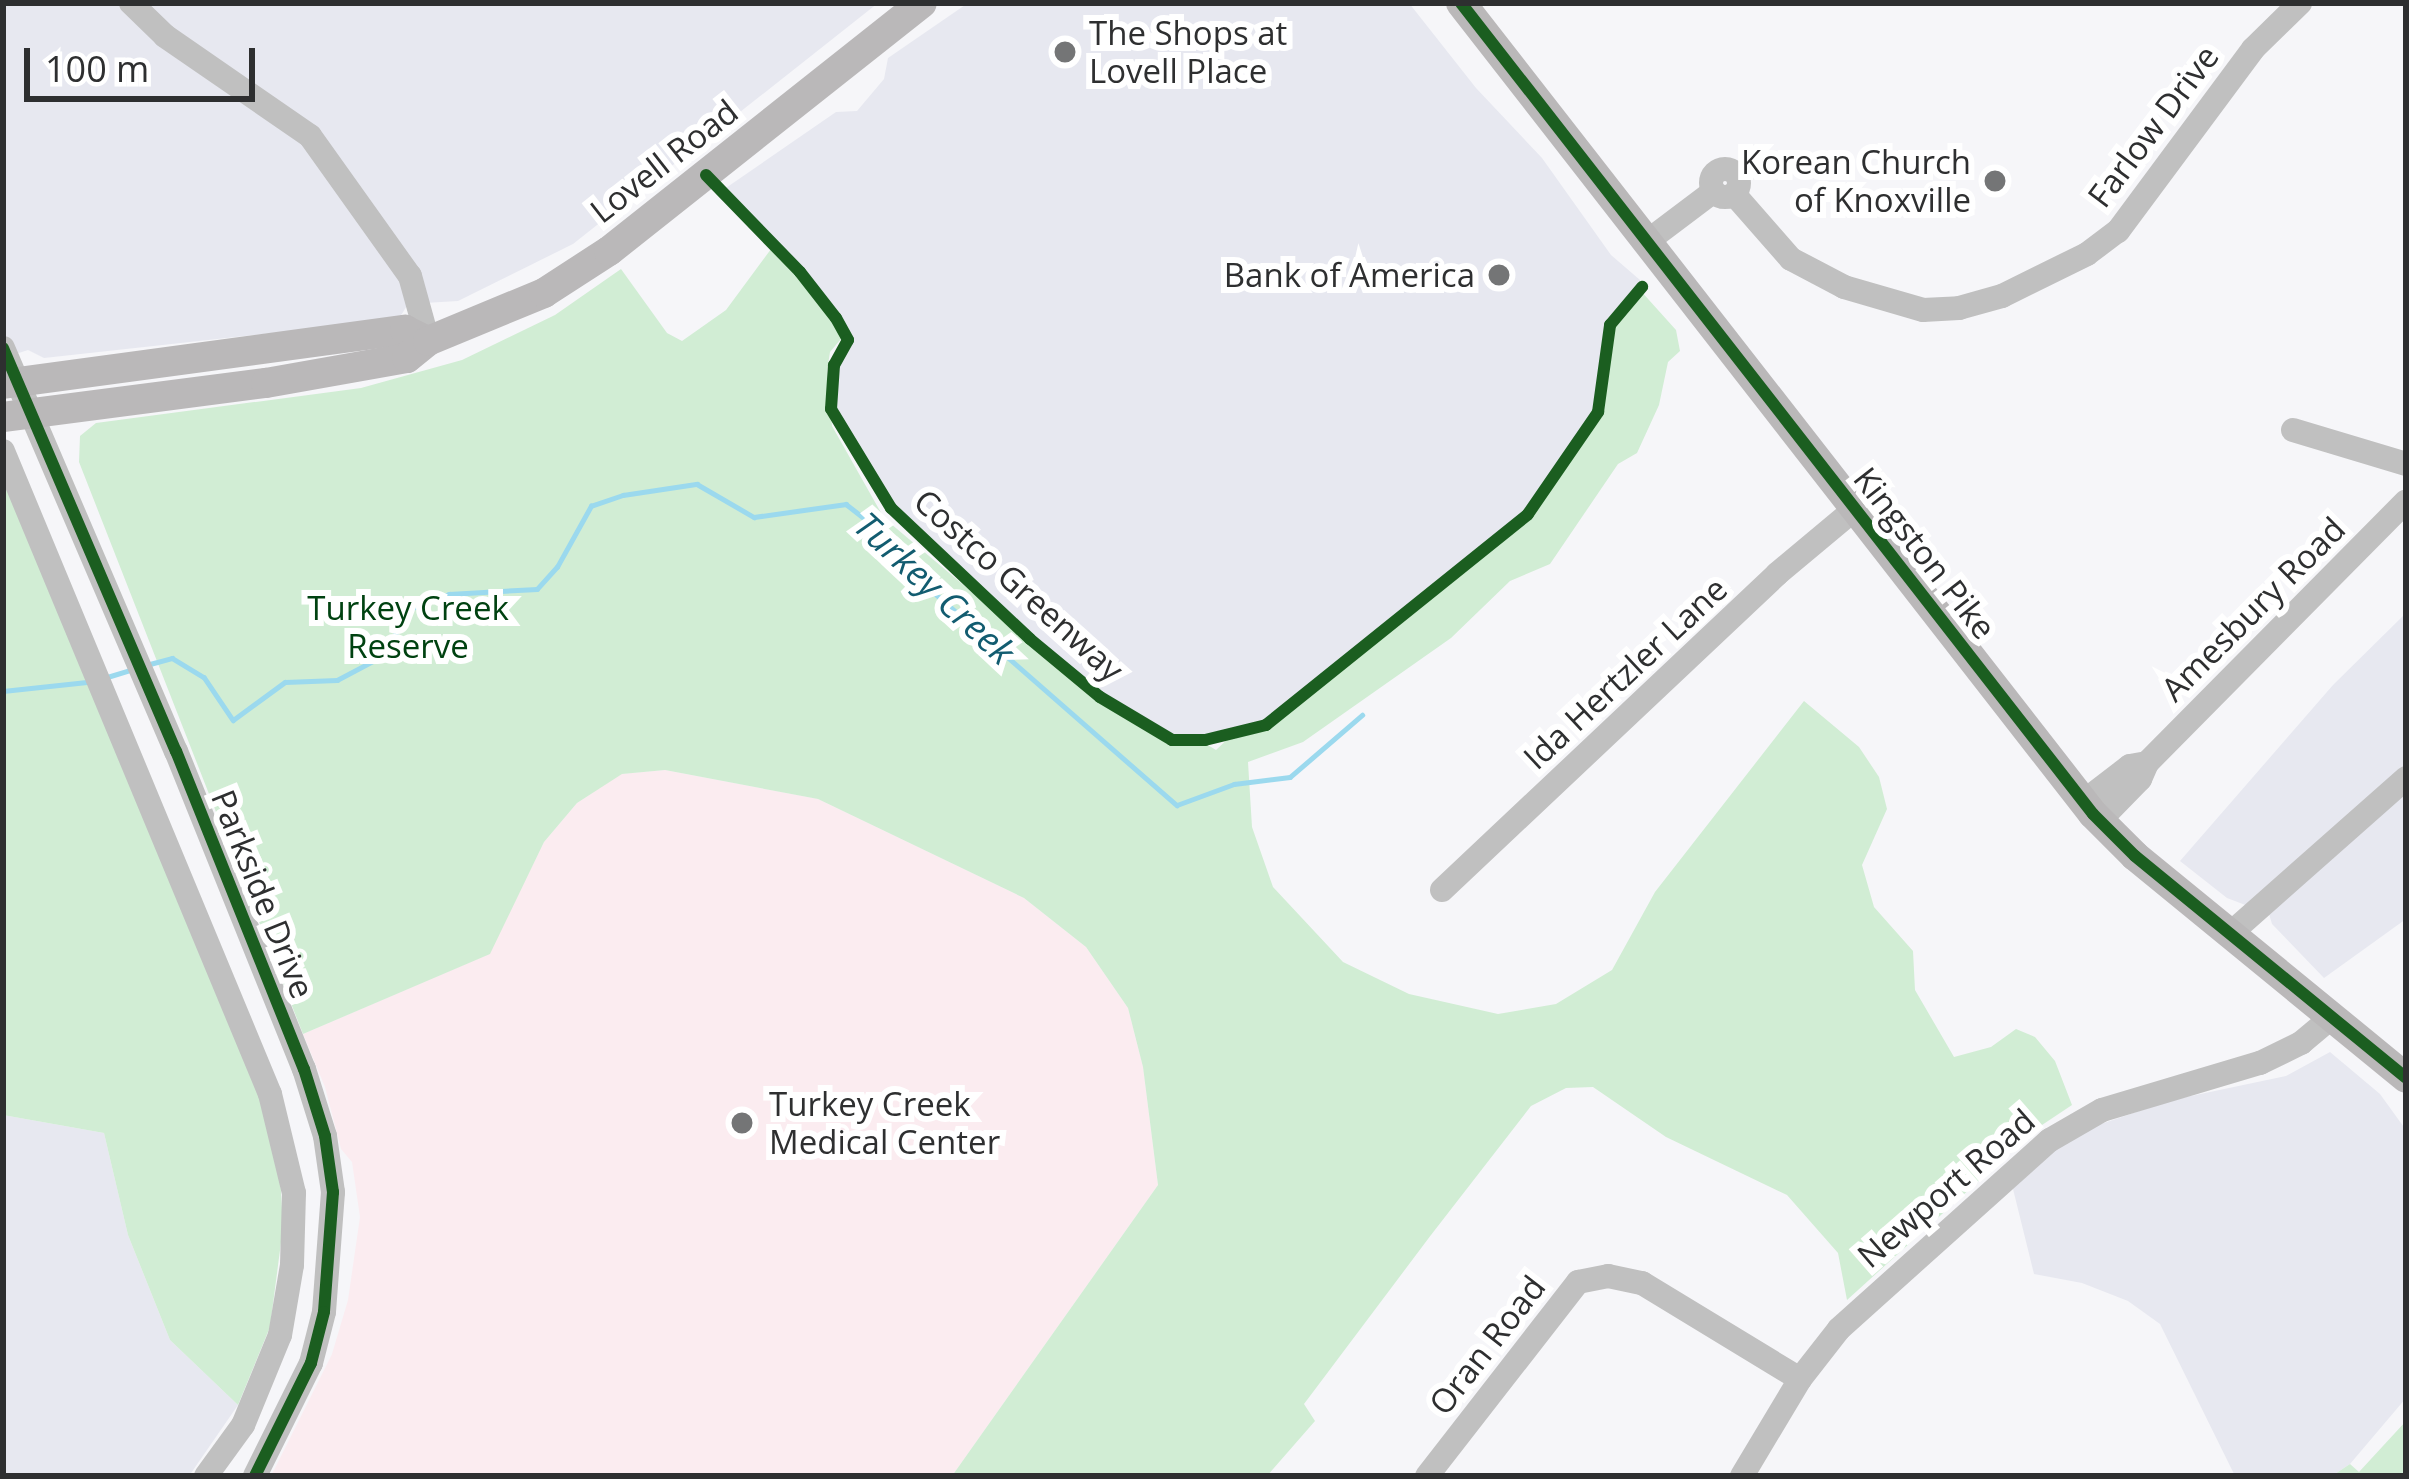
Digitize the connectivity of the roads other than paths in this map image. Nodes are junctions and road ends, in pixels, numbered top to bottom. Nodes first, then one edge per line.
1 (131, 3) edge
2 (922, 3) edge
3 (1460, 3) edge
4 (2300, 3) edge
5 (1649, 240) junction
6 (428, 341) junction
7 (3, 348) edge
8 (11, 383) edge
9 (18, 415) edge
10 (2293, 430) dead end
11 (3, 451) edge
12 (2406, 464) edge
13 (2406, 501) edge
14 (1856, 508) junction
15 (2406, 778) edge
16 (2091, 811) junction
17 (1442, 890) dead end
18 (2231, 933) junction
19 (2332, 1017) junction
20 (2406, 1078) edge
21 (1800, 1379) junction
22 (1745, 1475) edge
23 (206, 1476) edge
24 (255, 1476) edge
25 (1427, 1476) edge

1 - 6 street
2 - 6 main road, Lovell Road
3 - 5 main road, Kingston Pike
4 - 5 street, Farlow Drive
5 - 14 main road, Kingston Pike
6 - 8 main road, Lovell Road
6 - 9 main road, Lovell Road
7 - 8 street, Parkside Drive
8 - 9 street, Parkside Drive
9 - 24 street, Parkside Drive
10 - 12 street
11 - 23 street
13 - 16 street, Amesbury Road
14 - 16 main road, Kingston Pike
14 - 17 street, Ida Hertzler Lane
15 - 18 street
16 - 18 main road, Kingston Pike
18 - 19 main road, Kingston Pike
19 - 20 main road, Kingston Pike
19 - 21 street, Newport Road
21 - 22 street, Newport Road
21 - 25 street, Oran Road

